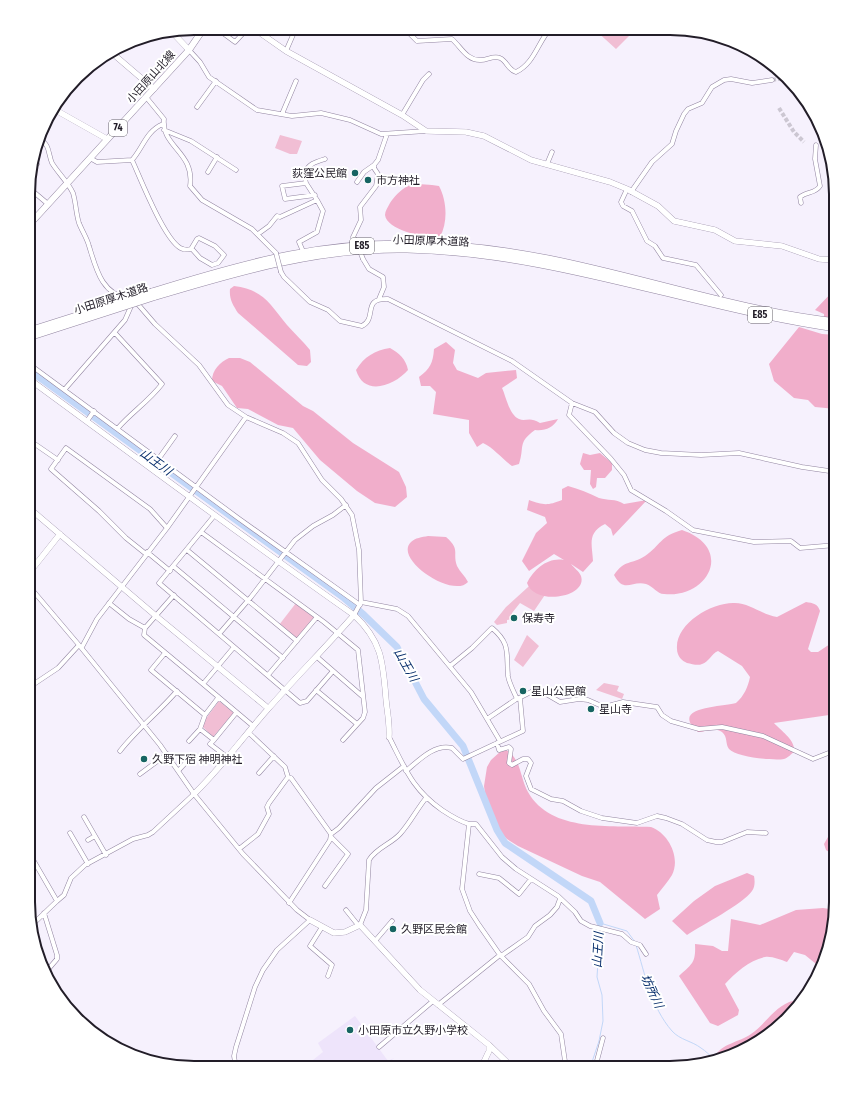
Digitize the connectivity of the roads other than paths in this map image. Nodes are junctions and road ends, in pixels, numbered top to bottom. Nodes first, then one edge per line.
1 (199, 35) edge
2 (226, 35) edge
3 (242, 35) edge
4 (264, 35) edge
5 (293, 35) edge
6 (410, 35) edge
7 (547, 35) edge
8 (176, 36) edge
9 (189, 50) junction
10 (286, 50) junction
11 (115, 56) edge
12 (429, 74) dead end
13 (772, 80) tunnel mouth
14 (296, 81) dead end
15 (216, 82) junction
16 (154, 89) junction
17 (146, 98) junction
18 (197, 107) dead end
19 (58, 111) edge
20 (282, 114) junction
21 (402, 115) junction
22 (163, 124) junction
23 (164, 130) junction
24 (426, 131) junction
25 (387, 134) junction
26 (107, 140) junction
27 (44, 141) edge
28 (816, 145) dead end
29 (552, 152) dead end
30 (218, 157) junction
31 (90, 158) junction
32 (325, 159) dead end
33 (132, 160) junction
34 (547, 164) junction
35 (374, 165) junction
36 (236, 170) dead end
37 (208, 172) dead end
38 (306, 182) junction
39 (357, 182) dead end
40 (67, 184) junction
41 (629, 191) junction
42 (35, 193) edge
43 (315, 195) junction
44 (317, 200) junction
45 (801, 203) dead end
46 (48, 204) junction
47 (35, 218) edge
48 (258, 234) junction
49 (190, 249) junction
50 (302, 249) dead end
51 (829, 260) edge
52 (152, 294) junction
53 (686, 295) junction
54 (721, 295) dead end
55 (379, 299) junction
56 (134, 300) junction
57 (829, 321) edge
58 (829, 327) edge
59 (35, 329) edge
60 (115, 333) junction
61 (35, 335) edge
62 (35, 368) edge
63 (35, 383) edge
64 (65, 389) junction
65 (572, 403) junction
66 (94, 411) junction
67 (246, 417) junction
68 (87, 421) junction
69 (118, 428) junction
70 (175, 436) dead end
71 (35, 444) edge
72 (159, 459) junction
73 (58, 460) junction
74 (152, 468) junction
75 (829, 471) edge
76 (196, 486) junction
77 (189, 496) junction
78 (346, 504) junction
79 (35, 513) edge
80 (214, 516) junction
81 (167, 528) junction
82 (201, 532) junction
83 (60, 534) junction
84 (829, 546) edge
85 (187, 550) junction
86 (286, 552) junction
87 (147, 553) junction
88 (278, 562) junction
89 (35, 565) edge
90 (173, 566) junction
91 (170, 570) junction
92 (265, 580) junction
93 (121, 587) junction
94 (35, 593) edge
95 (174, 595) junction
96 (248, 600) junction
97 (109, 603) junction
98 (360, 604) junction
99 (354, 615) junction
100 (156, 616) junction
101 (234, 617) junction
102 (317, 617) junction
103 (145, 628) junction
104 (338, 633) junction
105 (219, 634) junction
106 (297, 641) junction
107 (80, 646) junction
108 (234, 647) junction
109 (165, 653) junction
110 (317, 657) junction
111 (283, 658) junction
112 (450, 666) junction
113 (217, 668) junction
114 (333, 671) junction
115 (268, 675) junction
116 (35, 683) edge
117 (203, 684) junction
118 (285, 690) junction
119 (316, 690) junction
120 (177, 691) junction
121 (362, 696) junction
122 (218, 698) junction
123 (518, 699) junction
124 (268, 708) junction
125 (236, 713) junction
126 (205, 715) junction
127 (487, 719) junction
128 (357, 724) junction
129 (143, 725) junction
130 (253, 726) junction
131 (200, 729) junction
132 (248, 732) junction
133 (389, 736) joint
134 (214, 740) junction
135 (343, 740) dead end
136 (189, 741) dead end
137 (498, 742) junction
138 (120, 752) dead end
139 (829, 753) edge
140 (167, 754) junction
141 (192, 756) dead end
142 (274, 756) junction
143 (226, 757) junction
144 (405, 769) junction
145 (178, 771) junction
146 (259, 773) dead end
147 (140, 774) dead end
148 (288, 777) junction
149 (194, 794) junction
150 (426, 798) junction
151 (84, 817) dead end
152 (469, 824) junction
153 (70, 833) dead end
154 (766, 833) dead end
155 (331, 835) junction
156 (95, 836) junction
157 (88, 840) dead end
158 (239, 848) junction
159 (106, 855) junction
160 (35, 863) edge
161 (88, 864) junction
162 (479, 874) dead end
163 (531, 879) junction
164 (325, 886) dead end
165 (560, 899) junction
166 (57, 901) junction
167 (289, 902) junction
168 (346, 910) dead end
169 (44, 913) junction
170 (36, 920) edge
171 (310, 920) junction
172 (392, 921) dead end
173 (359, 925) junction
174 (322, 927) junction
175 (375, 942) junction
176 (646, 954) dead end
177 (500, 955) junction
178 (49, 968) edge
179 (328, 976) dead end
180 (433, 1001) junction
181 (438, 1005) junction
182 (603, 1038) dead end
183 (489, 1045) junction
184 (379, 1047) dead end
185 (235, 1061) edge
186 (485, 1061) edge
187 (506, 1061) edge
188 (565, 1061) edge
189 (597, 1061) edge

1 - 9 main road, 小田原山北線 / 74
2 - 3 street
4 - 10 street
5 - 10 street
6 - 7 street
8 - 9 street
9 - 15 street
9 - 16 main road, 小田原山北線 / 74
10 - 21 street
11 - 16 street
12 - 21 street
13 - 41 street
14 - 20 street
15 - 18 street
15 - 20 street
16 - 17 main road, 小田原山北線 / 74
17 - 22 street
17 - 26 main road, 小田原山北線 / 74
19 - 26 street
20 - 25 street
21 - 24 street
22 - 23 street
22 - 33 street
23 - 30 street
23 - 48 street
24 - 25 street
24 - 34 street
25 - 35 street
26 - 31 main road, 小田原山北線 / 74
27 - 40 street
28 - 45 street
29 - 34 street
30 - 36 street
30 - 37 street
31 - 33 street
31 - 40 main road, 小田原山北線 / 74
32 - 38 street
33 - 49 street
34 - 41 street
35 - 39 street
35 - 55 street, bridge
38 - 43 street
38 - 43 street
40 - 46 main road, 小田原山北線 / 74
40 - 56 street
41 - 51 street
41 - 54 street
42 - 46 street
43 - 44 street
44 - 48 street
44 - 50 street
46 - 47 main road, 小田原山北線 / 74
48 - 55 street, bridge
49 - 49 street
52 - 53 highway, 小田原厚木道路 / E85
52 - 59 highway, 小田原厚木道路 / E85, bridge
52 - 61 highway, 小田原厚木道路 / E85, bridge
53 - 57 highway, 小田原厚木道路 / E85
53 - 58 highway, 小田原厚木道路 / E85
55 - 65 street
56 - 60 street
56 - 67 street
60 - 64 street
60 - 69 street
62 - 64 street
63 - 68 street
64 - 66 street
65 - 75 street
65 - 84 street
66 - 68 street
66 - 69 street
67 - 76 street
67 - 78 street
68 - 74 street
69 - 72 street
70 - 72 street
71 - 73 street
72 - 74 street
72 - 76 street
73 - 81 street
73 - 87 street
74 - 77 street
76 - 77 street
76 - 86 street
77 - 80 street
77 - 81 street
78 - 86 street
78 - 98 street
79 - 83 street
80 - 82 street
80 - 88 street
81 - 87 street
82 - 85 street
82 - 92 street
83 - 89 street
83 - 93 street
85 - 90 street
85 - 96 street
86 - 88 street
86 - 98 street
87 - 91 street
87 - 93 street
88 - 92 street
88 - 99 street
90 - 91 street
90 - 101 street
91 - 95 street
92 - 96 street
92 - 102 street
93 - 97 street
93 - 100 street
94 - 107 street
95 - 100 street
95 - 105 street
96 - 101 street
96 - 106 street
97 - 103 street
97 - 107 street
98 - 99 street
98 - 112 street
99 - 104 street
99 - 133 street
100 - 103 street
100 - 113 street
101 - 105 street
101 - 111 street
102 - 104 street
102 - 106 street
103 - 109 street
104 - 110 street
104 - 121 street
105 - 108 street
106 - 111 street
107 - 116 street
107 - 129 street
108 - 113 street
108 - 115 street
109 - 117 street
109 - 120 street
110 - 114 street
110 - 118 street
111 - 115 street
112 - 123 street
112 - 127 street
113 - 117 street
113 - 124 street
114 - 119 street
114 - 121 street
115 - 118 street
117 - 122 street
118 - 119 street
118 - 124 street
119 - 128 street
120 - 126 street
120 - 129 street
121 - 128 street
122 - 125 street
122 - 126 street
123 - 127 street
123 - 137 street
123 - 139 street
124 - 130 street
125 - 130 street
125 - 134 street
126 - 131 street
127 - 137 street
128 - 135 street
129 - 138 street
129 - 140 street
130 - 132 street
131 - 134 street
131 - 136 street
132 - 142 street
132 - 143 street
133 - 144 street
134 - 143 street
137 - 144 street
137 - 154 street
140 - 145 street
140 - 147 street
141 - 145 street
142 - 146 street
142 - 148 street
143 - 149 street
144 - 150 street
144 - 155 street
145 - 149 street
148 - 155 street
148 - 158 street
149 - 158 street
149 - 159 street
150 - 152 street
150 - 173 street
151 - 156 street
152 - 163 street
152 - 177 street
153 - 161 street
155 - 164 street
155 - 167 street
156 - 157 street
156 - 159 street
158 - 167 street
159 - 161 street
160 - 166 street
161 - 166 street
162 - 163 street
163 - 165 street
165 - 176 street
165 - 177 street
166 - 169 street
167 - 171 street
168 - 173 street
169 - 170 street
169 - 178 street
171 - 174 street
171 - 185 street
172 - 175 street
173 - 174 street
173 - 175 street
174 - 179 street
175 - 180 street
177 - 181 street
177 - 188 street
180 - 181 street
180 - 184 street
181 - 183 street
182 - 189 street
183 - 186 street
183 - 187 street

